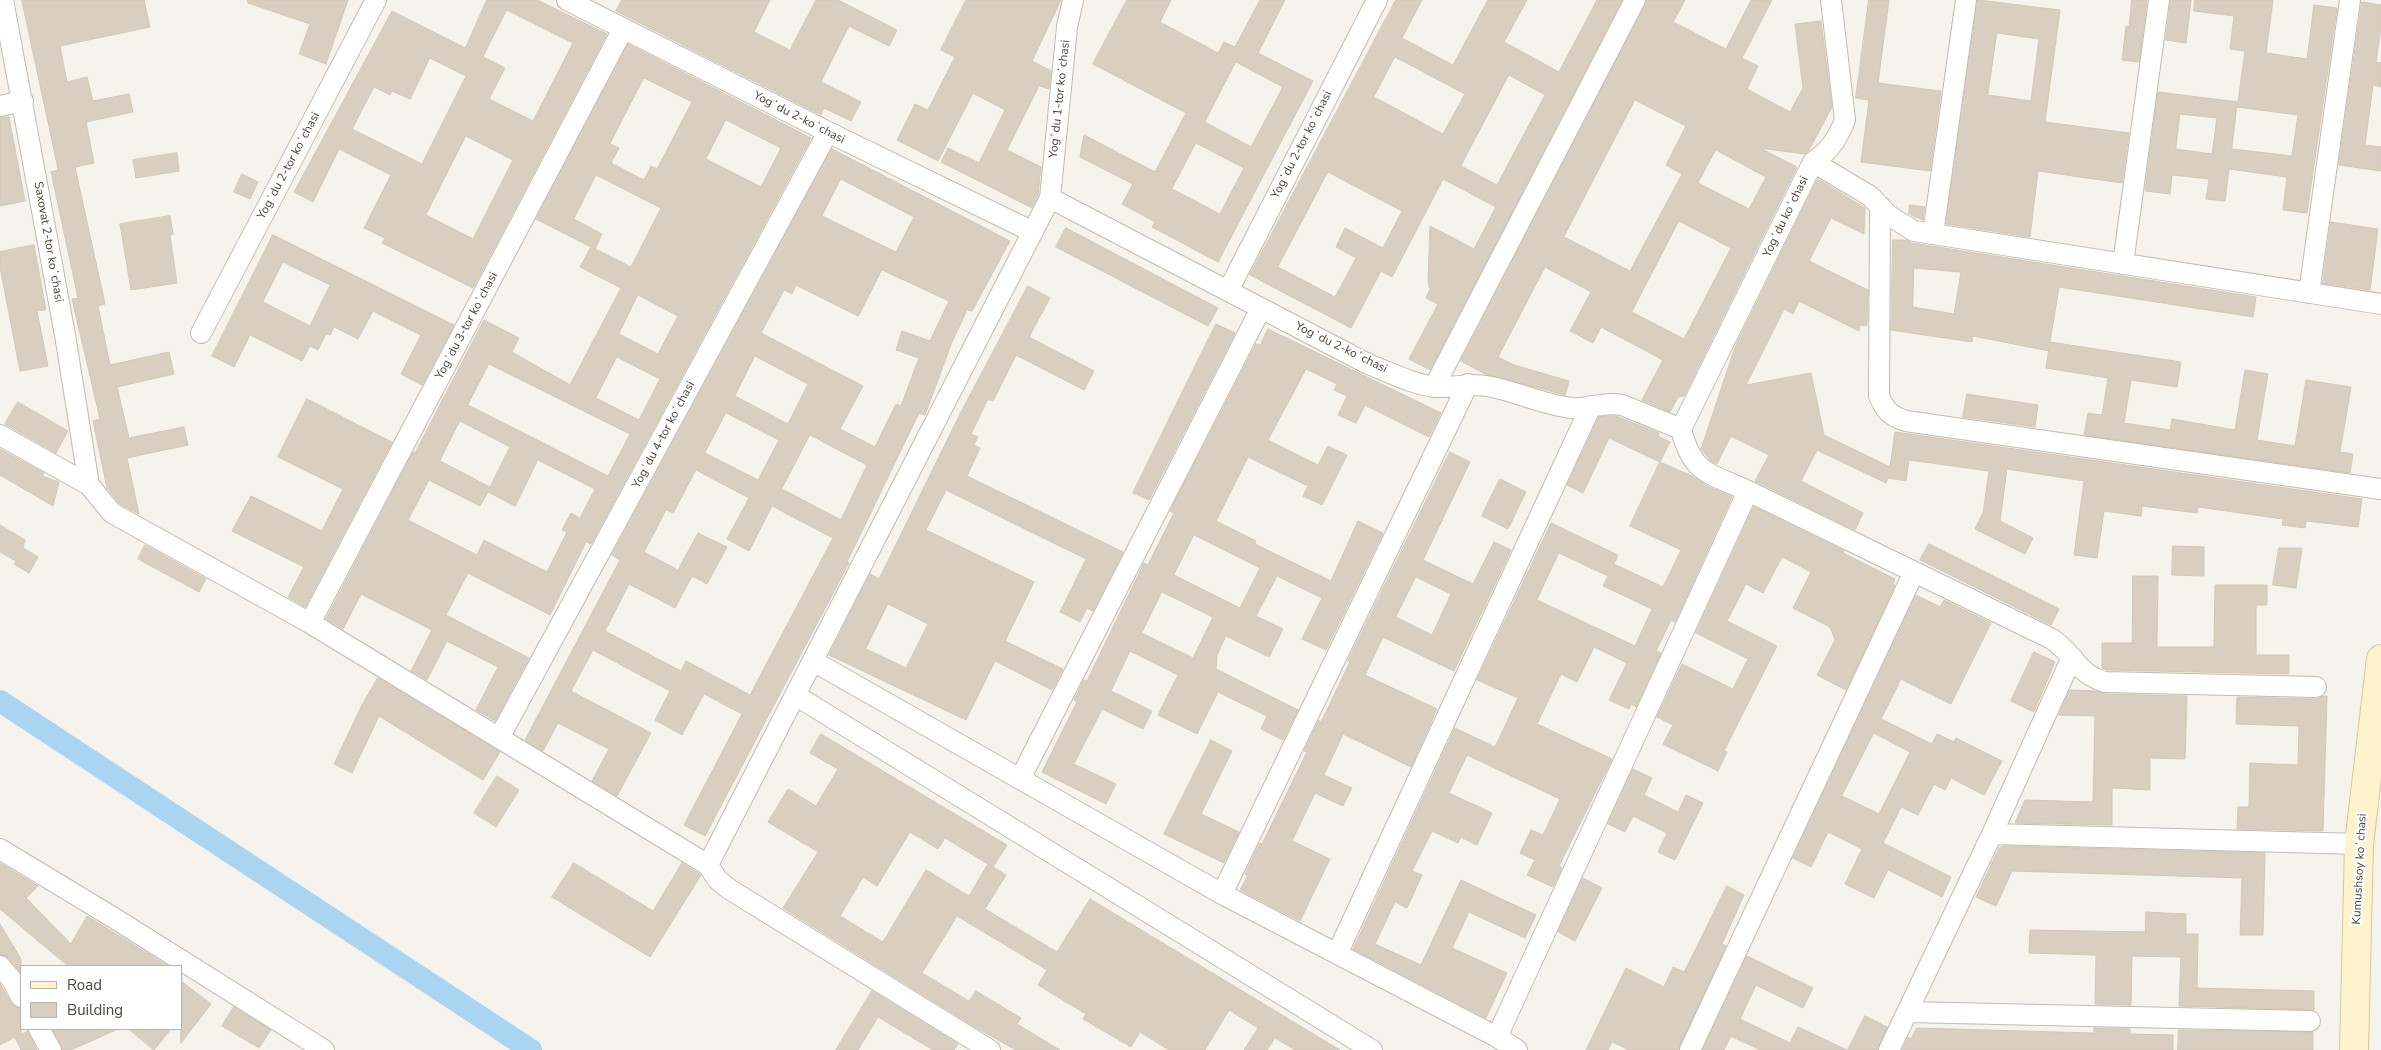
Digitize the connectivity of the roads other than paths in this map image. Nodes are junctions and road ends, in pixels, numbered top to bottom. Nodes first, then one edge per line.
1 (3, 0) edge
2 (376, 0) edge
3 (567, 0) edge
4 (1073, 0) edge
5 (1377, 0) edge
6 (1635, 0) edge
7 (1831, 0) edge
8 (1966, 0) edge
9 (2159, 0) edge
10 (2350, 0) edge
11 (623, 29) junction
12 (22, 101) junction
13 (0, 106) edge
14 (828, 132) junction
15 (1813, 162) junction
16 (1050, 198) junction
17 (1880, 206) junction
18 (1033, 232) junction
19 (1933, 234) junction
20 (2123, 264) junction
21 (1228, 291) junction
22 (2309, 293) junction
23 (2381, 304) edge
24 (1261, 308) junction
25 (201, 333) dead end
26 (1468, 384) junction
27 (1434, 387) junction
28 (1591, 406) junction
29 (1681, 429) junction
30 (0, 435) edge
31 (89, 485) junction
32 (2381, 489) edge
33 (1748, 491) junction
34 (1914, 572) junction
35 (310, 623) junction
36 (2072, 656) junction
37 (2381, 660) edge
38 (812, 661) junction
39 (2316, 687) dead end
40 (795, 695) junction
41 (499, 738) junction
42 (1020, 779) junction
43 (1992, 834) junction
44 (2359, 844) junction
45 (0, 849) edge
46 (708, 865) junction
47 (1222, 894) junction
48 (1337, 954) junction
49 (0, 966) edge
50 (20, 995) edge
51 (1908, 1012) junction
52 (2310, 1021) dead end
53 (40, 1030) edge
54 (1497, 1037) junction
55 (51, 1050) edge
56 (324, 1050) edge
57 (990, 1050) edge
58 (1372, 1050) edge
59 (1517, 1050) edge
60 (1690, 1050) edge
61 (1890, 1050) edge
62 (2354, 1050) edge

1 - 12 street, Saxovat 2-tor koʻchasi
2 - 25 street, Yogʻdu 2-tor koʻchasi
3 - 11 street, Yogʻdu 2-koʻchasi
4 - 16 street, Yogʻdu 1-tor koʻchasi
5 - 21 street, Yogʻdu 2-tor koʻchasi
6 - 27 street
7 - 15 street, Yogʻdu koʻchasi
8 - 19 street
9 - 20 street
10 - 22 street
11 - 14 street, Yogʻdu 2-koʻchasi
11 - 35 street, Yogʻdu 3-tor koʻchasi
12 - 13 street
12 - 31 street, Saxovat 2-tor koʻchasi
14 - 18 street, Yogʻdu 2-koʻchasi
14 - 41 street, Yogʻdu 4-tor koʻchasi
15 - 17 street
15 - 29 street, Yogʻdu koʻchasi
16 - 18 street
16 - 21 street, Yogʻdu 2-koʻchasi
17 - 19 street
17 - 32 street
18 - 38 street
19 - 20 street
20 - 22 street
21 - 24 street, Yogʻdu 2-koʻchasi
22 - 23 street
24 - 27 street, Yogʻdu 2-koʻchasi
24 - 42 street
26 - 27 street, Yogʻdu 2-koʻchasi
26 - 28 street, Yogʻdu 2-koʻchasi
26 - 47 street
28 - 29 street, Yogʻdu 2-koʻchasi
28 - 48 street
29 - 33 street
30 - 31 street
31 - 35 street
33 - 34 street
33 - 54 street
34 - 36 street
34 - 60 street
35 - 41 street
36 - 39 street
36 - 43 street
37 - 44 street, Kumushsoy koʻchasi
38 - 40 street
38 - 42 street
40 - 46 street
40 - 58 street
41 - 46 street
42 - 47 street
43 - 44 street
43 - 51 street
44 - 62 street, Kumushsoy koʻchasi
45 - 56 street
46 - 57 street
47 - 48 street
48 - 54 street
49 - 50 street
51 - 52 street
51 - 61 street
53 - 55 street
54 - 59 street

